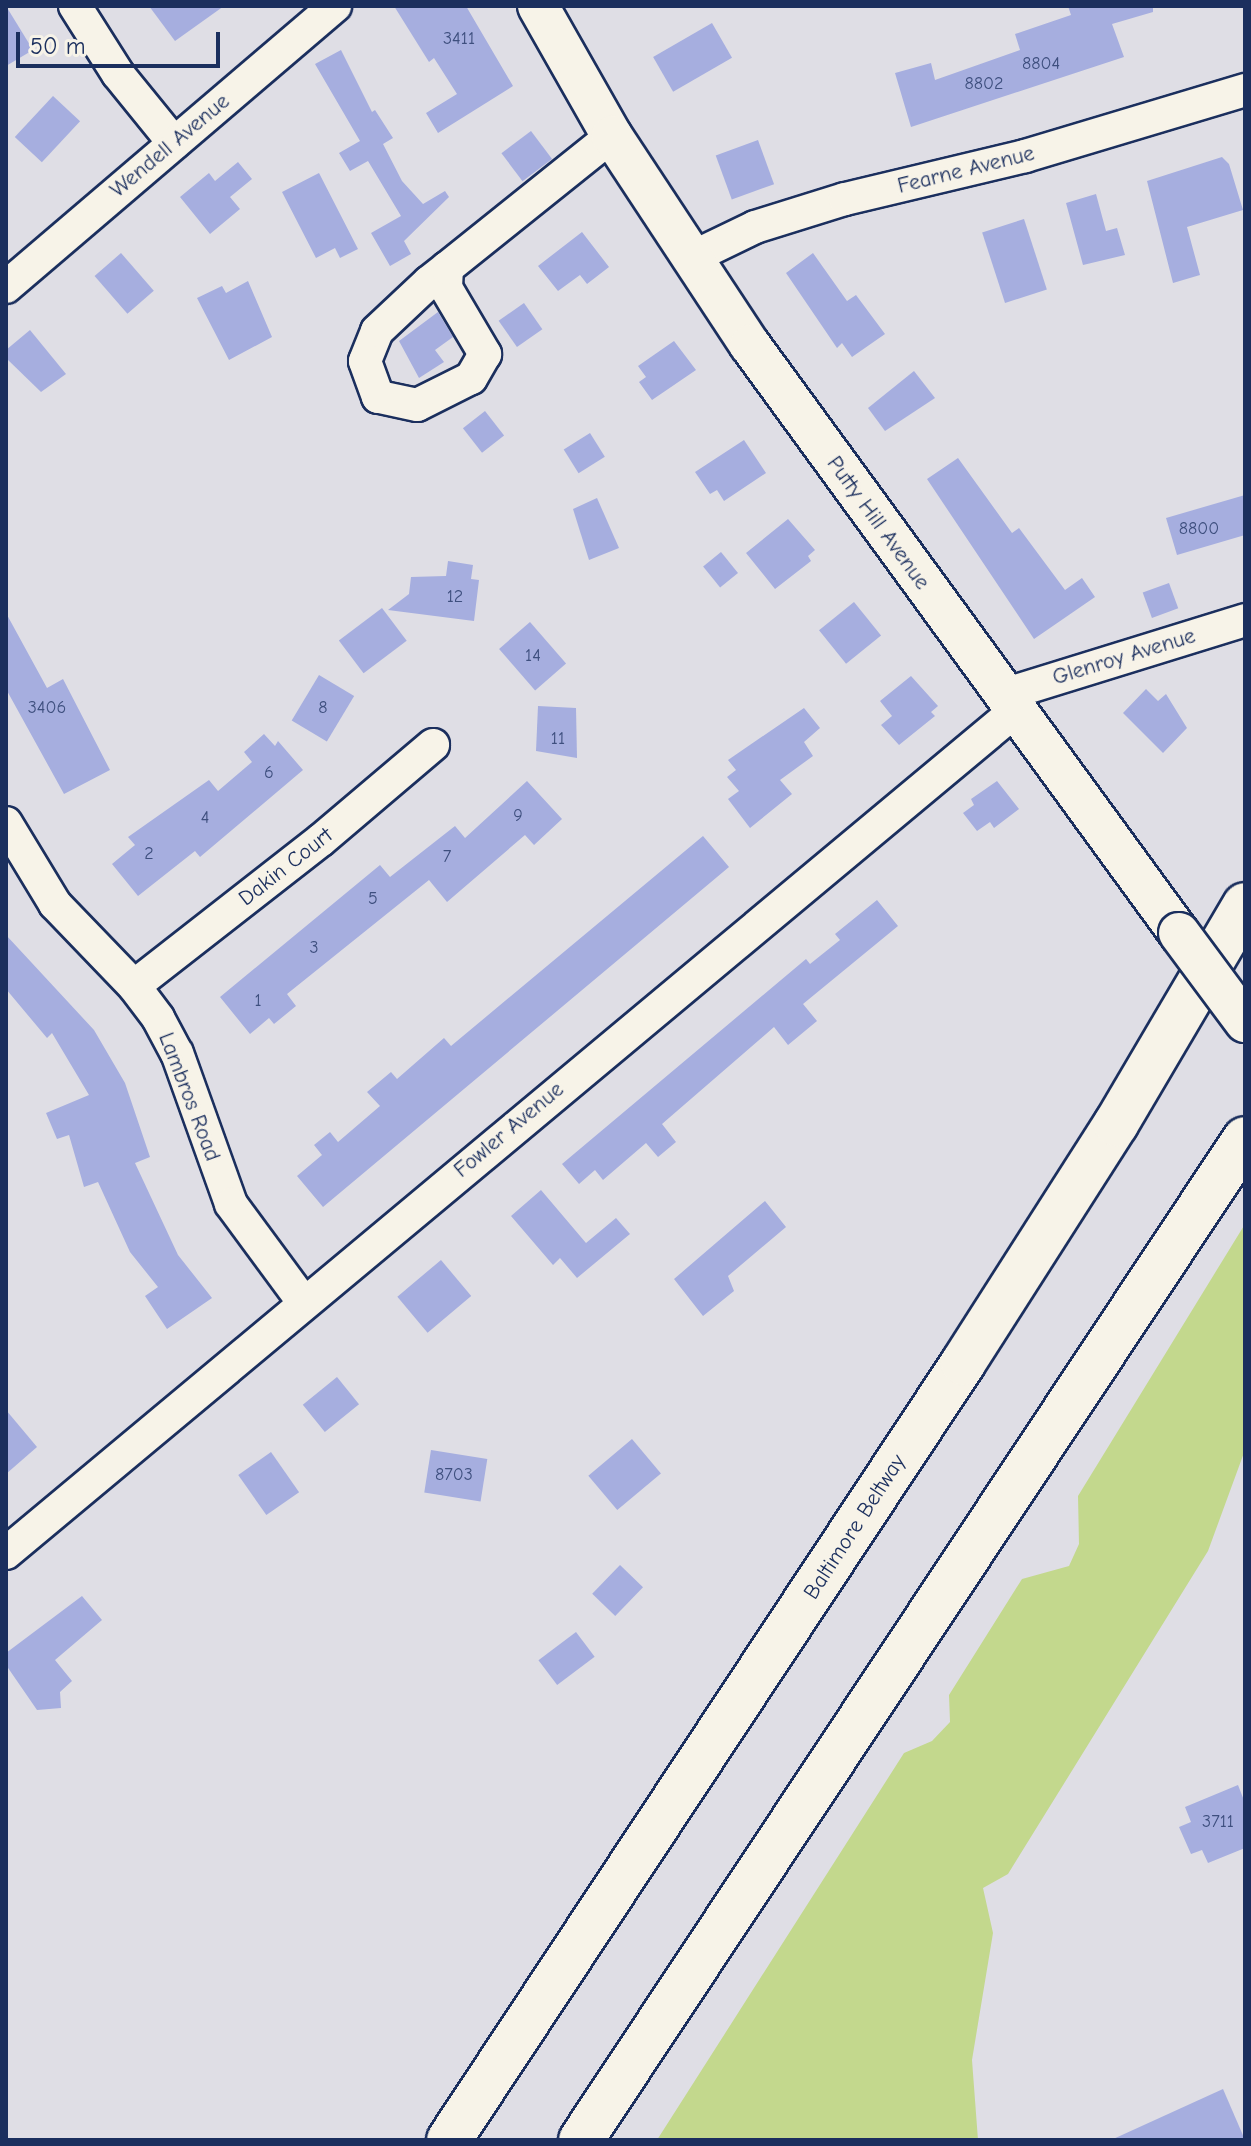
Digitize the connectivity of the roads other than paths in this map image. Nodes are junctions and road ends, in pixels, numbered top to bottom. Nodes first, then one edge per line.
1 (75, 6) edge
2 (335, 6) edge
3 (538, 6) edge
4 (1245, 90) edge
5 (612, 136) junction
6 (174, 143) junction
7 (691, 258) junction
8 (447, 268) dead end
9 (6, 287) edge
10 (1245, 620) edge
11 (1009, 703) junction
12 (433, 745) dead end
13 (6, 823) edge
14 (1245, 905) edge
15 (134, 986) junction
16 (1245, 1022) edge
17 (1245, 1139) edge
18 (304, 1303) junction
19 (6, 1553) edge
20 (449, 2140) edge
21 (581, 2140) edge

1 - 6 street
2 - 6 street, Wendell Avenue
3 - 5 main road, Putty Hill Avenue
4 - 7 street, Fearne Avenue
5 - 7 main road, Putty Hill Avenue
5 - 8 street
6 - 9 street, Wendell Avenue
7 - 11 main road, Putty Hill Avenue
10 - 11 street, Glenroy Avenue
11 - 16 main road, Putty Hill Avenue, bridge
11 - 18 street, Fowler Avenue
12 - 15 street, Dakin Court
13 - 15 street, Lambros Road
14 - 20 highway, Baltimore Beltway
15 - 18 street, Lambros Road
17 - 21 highway
18 - 19 street, Fowler Avenue

